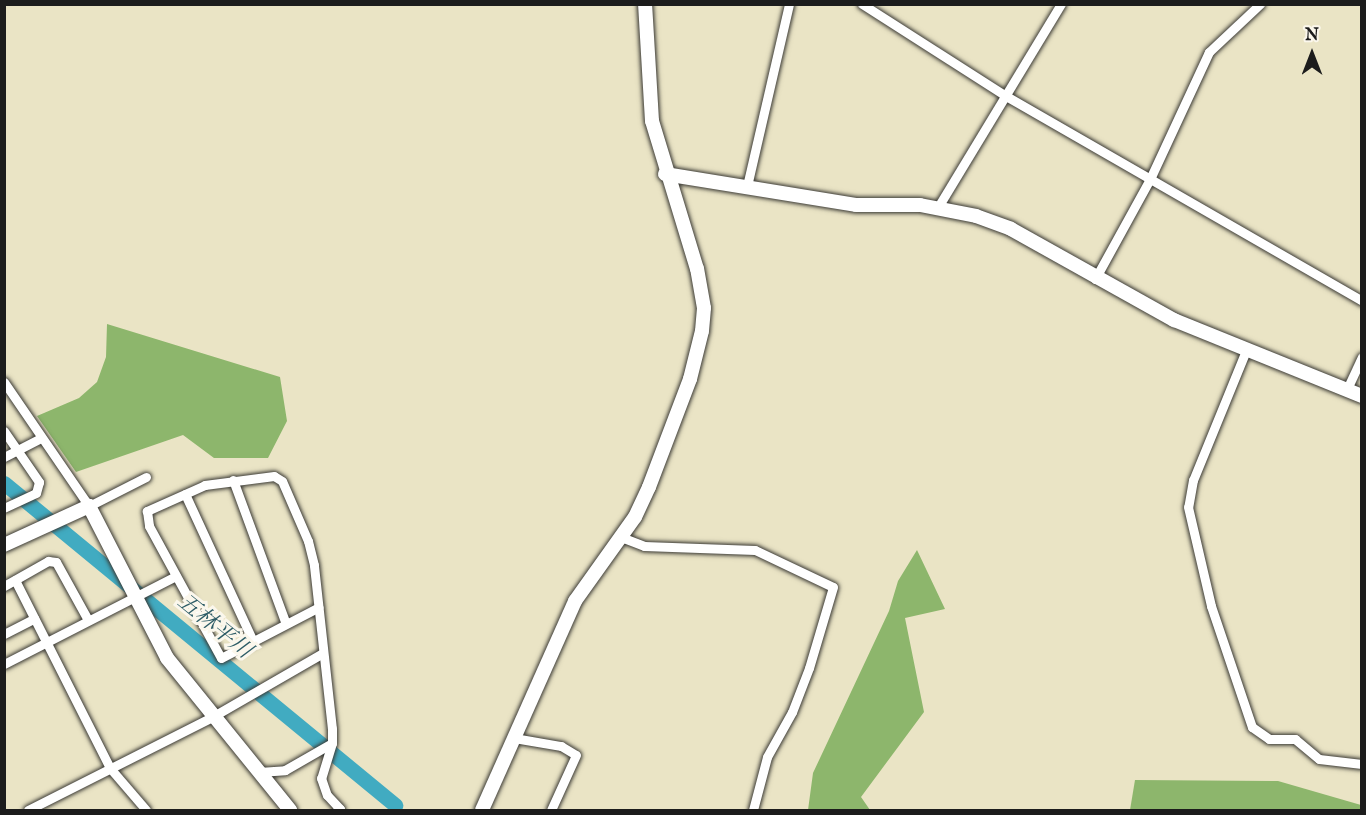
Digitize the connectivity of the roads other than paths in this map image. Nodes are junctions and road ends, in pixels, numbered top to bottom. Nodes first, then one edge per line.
1 (645, 4) edge
2 (789, 4) edge
3 (862, 4) edge
4 (1061, 4) edge
5 (1260, 4) edge
6 (1006, 96) junction
7 (665, 174) junction
8 (1150, 179) junction
9 (747, 186) junction
10 (938, 207) junction
11 (1095, 279) junction
12 (1362, 301) edge
13 (1247, 348) junction
14 (1362, 357) edge
15 (4, 382) edge
16 (1347, 390) junction
17 (1362, 396) edge
18 (4, 431) edge
19 (41, 438) junction
20 (18, 450) junction
21 (4, 457) edge
22 (146, 477) dead end
23 (233, 480) junction
24 (185, 494) junction
25 (89, 506) junction
26 (4, 508) edge
27 (621, 537) junction
28 (4, 545) edge
29 (176, 576) junction
30 (15, 580) junction
31 (4, 586) edge
32 (134, 597) junction
33 (318, 607) junction
34 (34, 619) junction
35 (88, 620) junction
36 (286, 624) junction
37 (4, 634) edge
38 (46, 641) junction
39 (253, 641) junction
40 (323, 653) junction
41 (4, 663) edge
42 (212, 717) junction
43 (514, 738) junction
44 (332, 743) junction
45 (1362, 764) edge
46 (110, 768) junction
47 (259, 772) junction
48 (28, 810) edge
49 (146, 810) edge
50 (291, 810) edge
51 (338, 810) edge
52 (482, 810) edge
53 (551, 810) edge
54 (753, 810) edge

1 - 7 street
2 - 9 street
3 - 6 street
4 - 6 street
5 - 8 street
6 - 8 street
6 - 10 street
7 - 9 street
7 - 27 street
8 - 11 street
8 - 12 street
9 - 10 street
10 - 11 street
11 - 13 street
13 - 16 street
13 - 45 street
14 - 16 street
15 - 19 street
16 - 17 street
18 - 20 street
19 - 20 street
19 - 25 street
20 - 21 street
20 - 26 street
22 - 25 street
23 - 24 street
23 - 33 street
23 - 36 street
24 - 29 street
24 - 39 street
25 - 28 street
25 - 32 street
27 - 43 street
27 - 54 street
29 - 32 street
29 - 39 street
30 - 31 street
30 - 34 street
30 - 35 street
32 - 35 street
32 - 42 street
33 - 36 street
33 - 40 street
34 - 37 street
34 - 38 street
35 - 38 street
36 - 39 street
38 - 41 street
38 - 46 street
40 - 42 street
40 - 44 street
42 - 46 street
42 - 47 street
43 - 52 street
43 - 53 street
44 - 47 street
44 - 51 street
46 - 48 street
46 - 49 street
47 - 50 street

